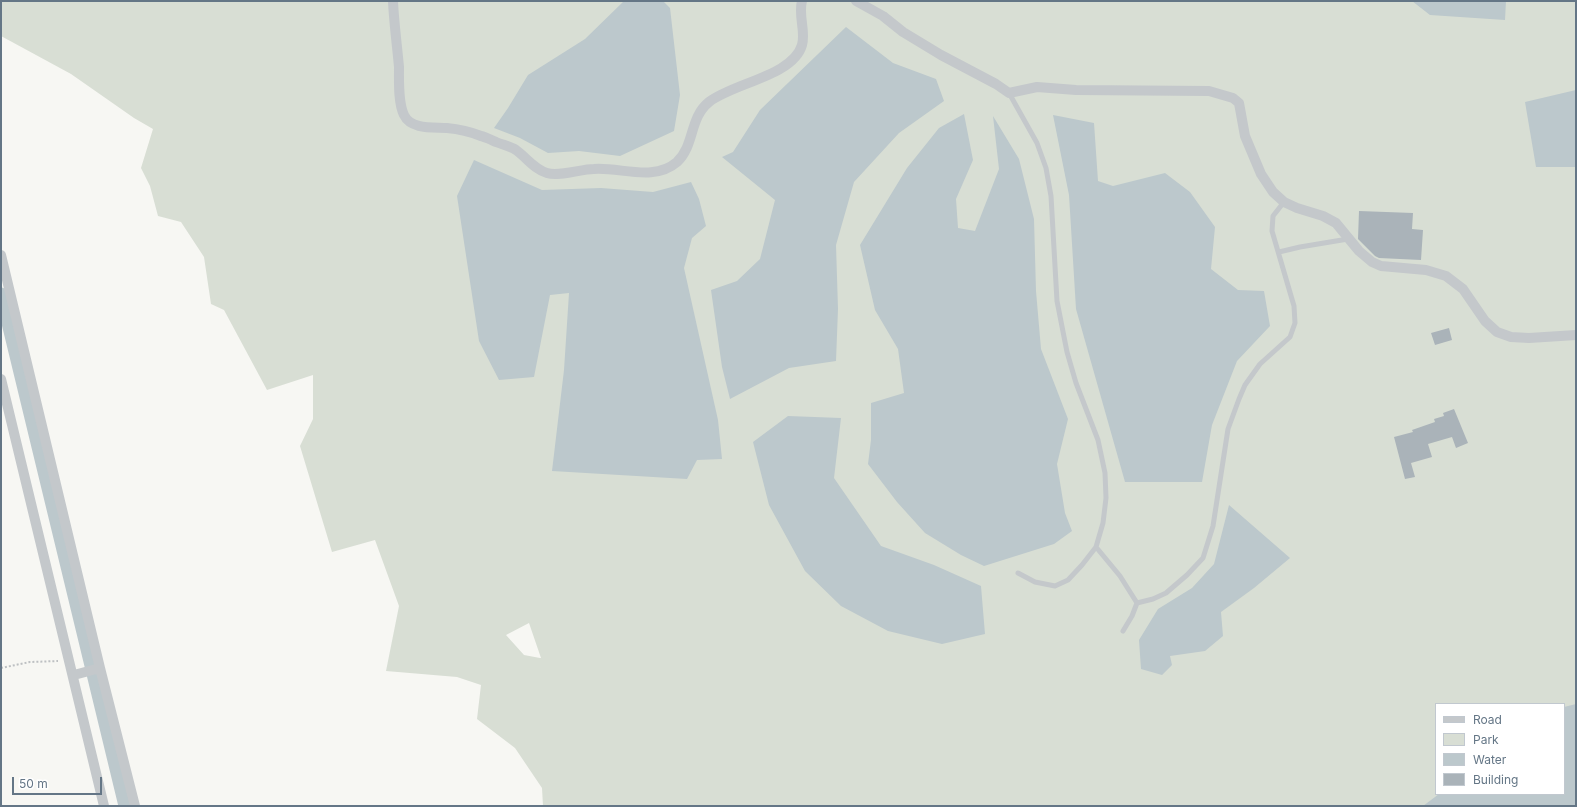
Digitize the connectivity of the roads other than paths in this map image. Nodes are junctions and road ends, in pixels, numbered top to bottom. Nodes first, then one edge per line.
1 (393, 1) edge
2 (802, 1) edge
3 (856, 1) edge
4 (1009, 93) junction
5 (1284, 202) junction
6 (1348, 239) junction
7 (1279, 252) junction
8 (1, 254) edge
9 (1576, 335) edge
10 (1, 379) edge
11 (1096, 546) junction
12 (1018, 573) dead end
13 (1137, 603) junction
14 (1122, 632) dead end
15 (99, 669) junction
16 (77, 675) junction
17 (104, 806) edge
18 (135, 806) edge

1 - 2 street
3 - 4 street
4 - 5 street
4 - 11 lane
5 - 6 street
5 - 7 lane
6 - 7 lane
6 - 9 street
7 - 13 lane
8 - 15 street
10 - 16 street
11 - 12 lane
11 - 13 lane
13 - 14 lane
15 - 16 street
15 - 18 street
16 - 17 street

